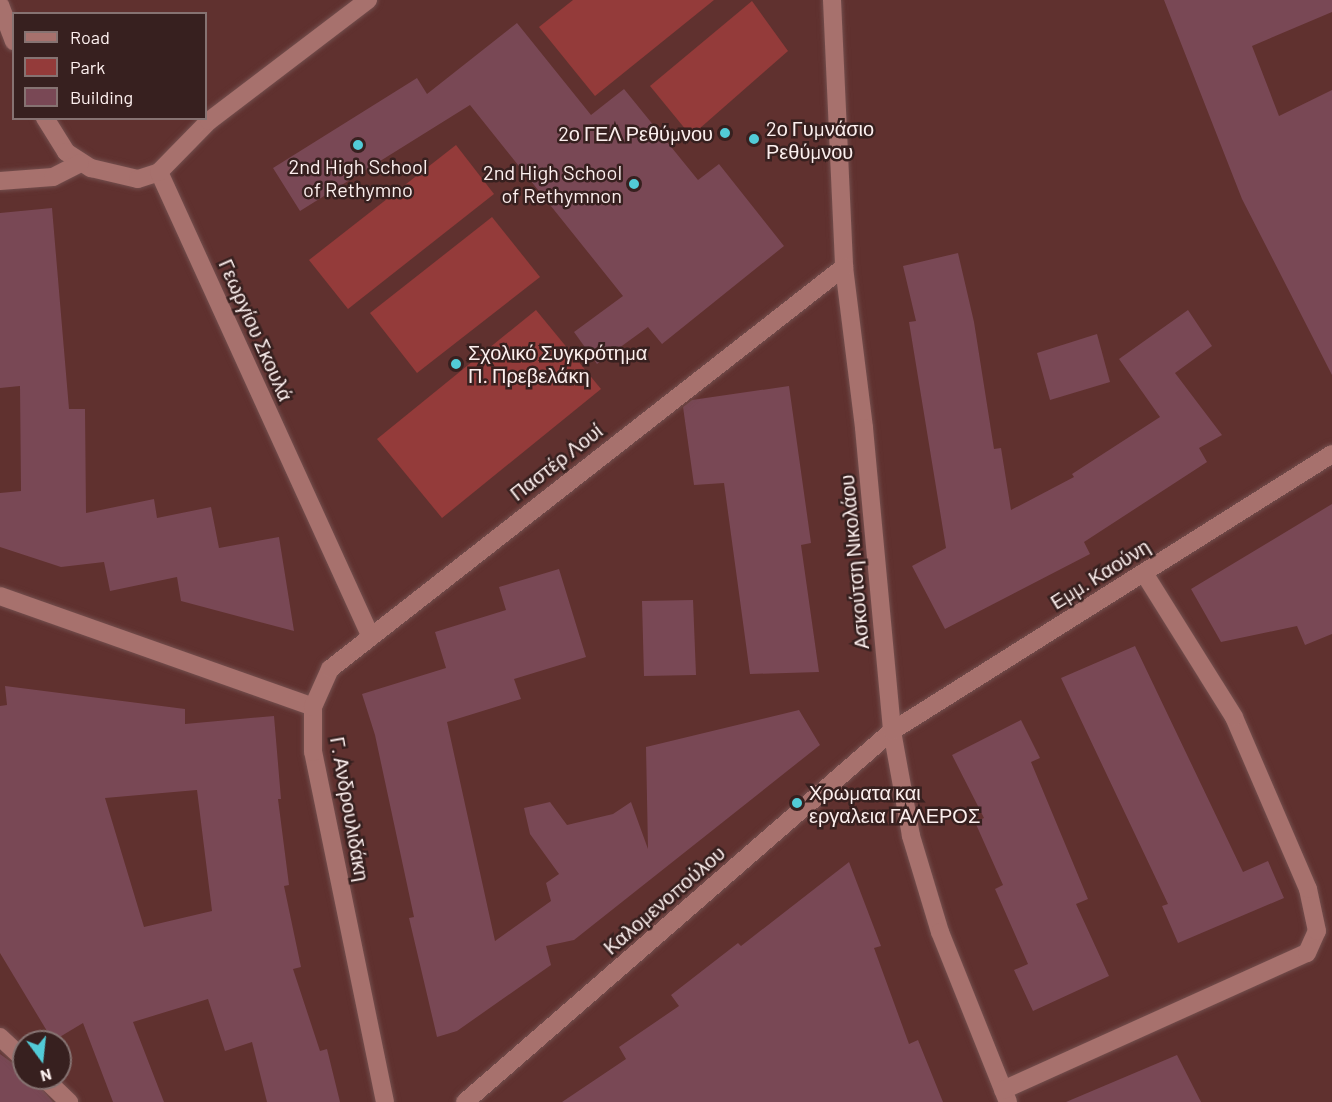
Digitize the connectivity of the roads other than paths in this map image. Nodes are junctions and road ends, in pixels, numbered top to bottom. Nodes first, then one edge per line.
1 (368, 0) edge
2 (832, 0) edge
3 (0, 5) edge
4 (12, 36) edge
5 (46, 120) edge
6 (80, 163) junction
7 (159, 172) junction
8 (0, 181) edge
9 (844, 267) junction
10 (1332, 454) edge
11 (1144, 573) junction
12 (0, 596) edge
13 (370, 634) junction
14 (313, 707) junction
15 (892, 731) junction
16 (0, 1037) edge
17 (12, 1048) edge
18 (56, 1090) edge
19 (1006, 1096) edge
20 (69, 1102) edge
21 (386, 1102) edge
22 (465, 1102) edge

1 - 7 street
2 - 9 street, Ασκούτση Νικολάου
3 - 4 street
5 - 6 street
6 - 7 street
6 - 8 street
7 - 13 street, Γεωργίου Σκουλά
9 - 13 street, Παστέρ Λουί
9 - 15 street, Ασκούτση Νικολάου
10 - 11 street, Εμμ. Καούνη
11 - 15 street, Εμμ. Καούνη
11 - 19 street
12 - 14 street
13 - 14 street, Παστέρ Λουί
14 - 21 street, Γ. Ανδρουλιδάκη
15 - 19 street, Ασκούτση Νικολάου
15 - 22 street, Καλομενοπούλου
16 - 17 street
18 - 20 street

